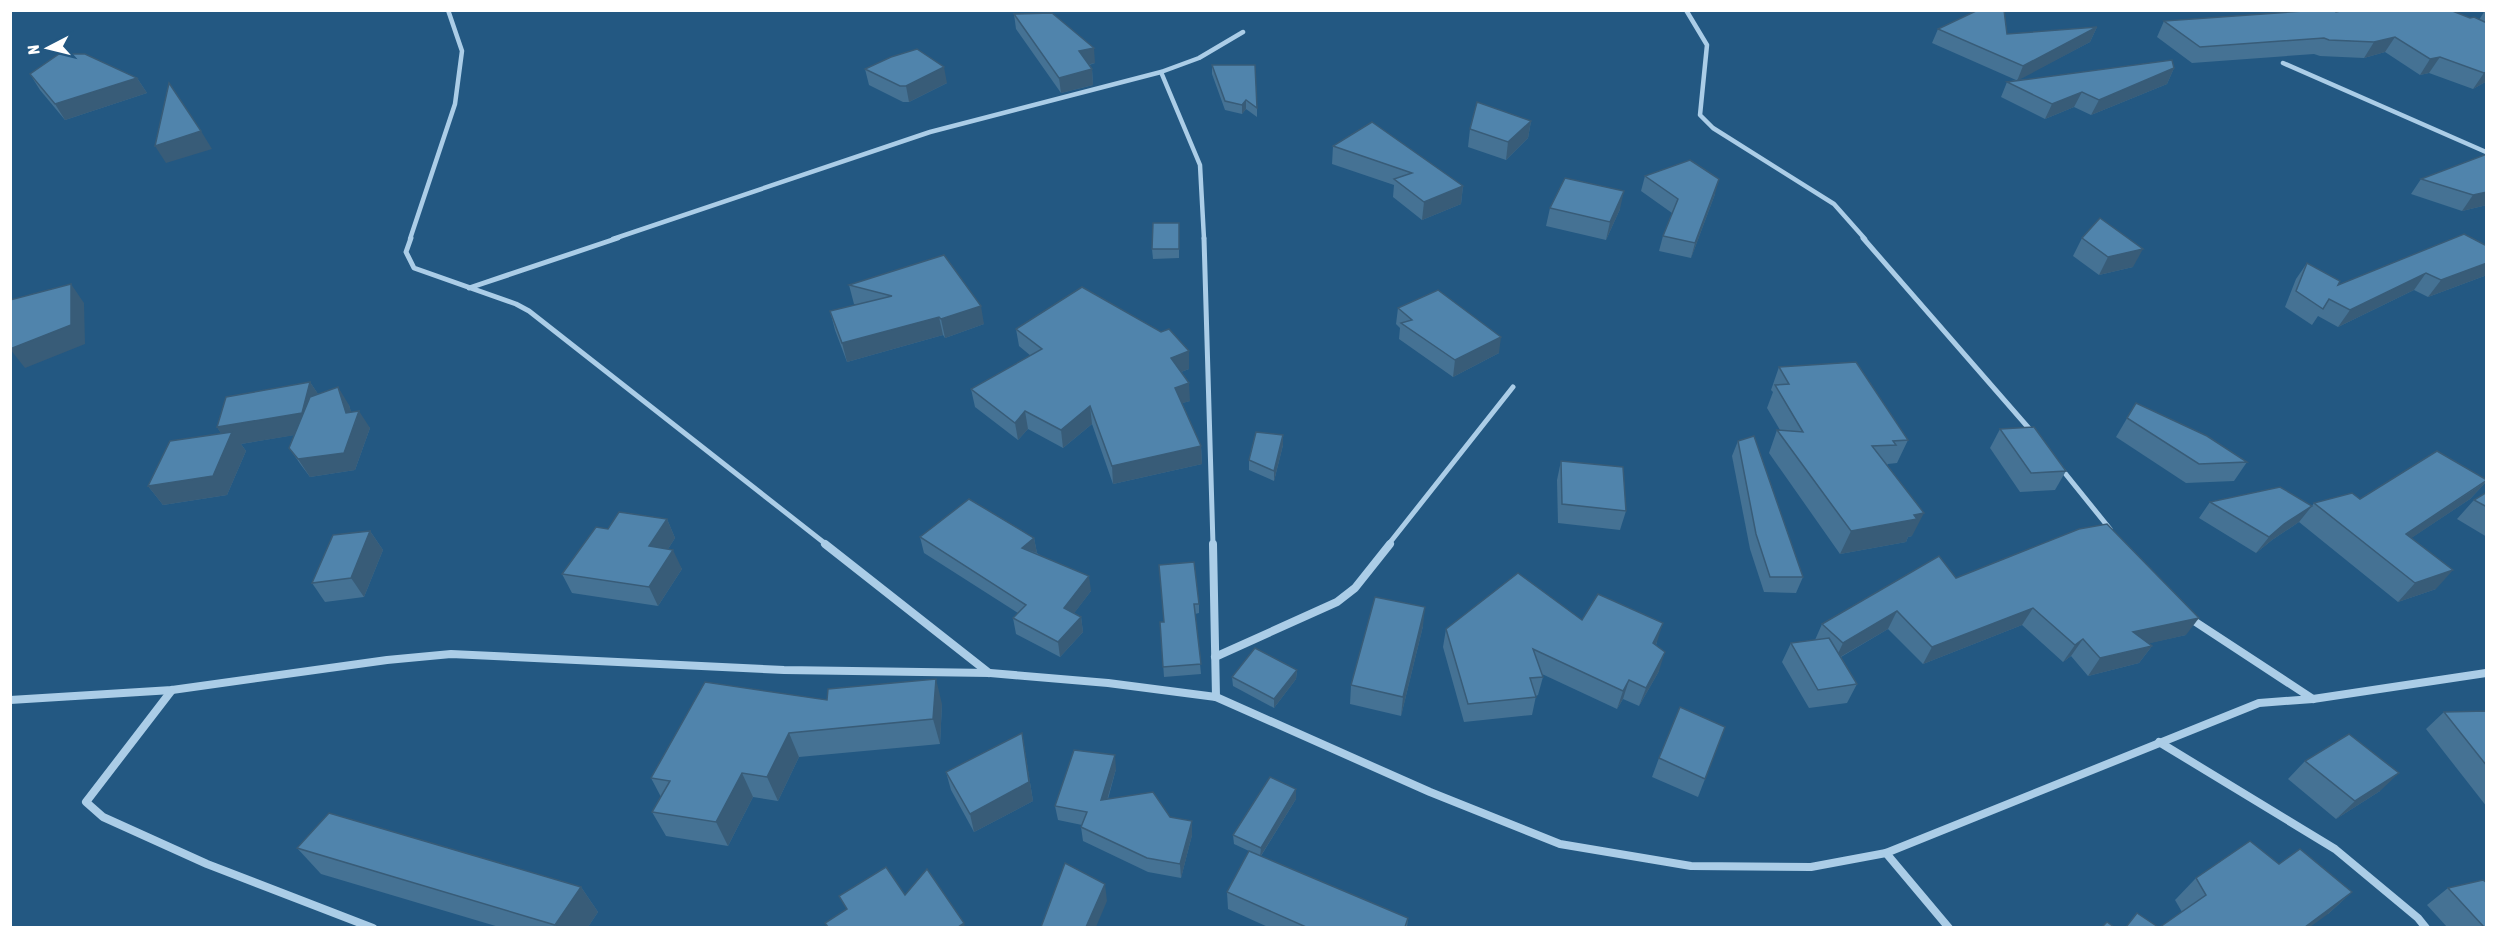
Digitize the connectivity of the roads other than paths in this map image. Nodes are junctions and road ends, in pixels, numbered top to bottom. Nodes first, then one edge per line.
1 (448, 10) edge
2 (1686, 10) edge
3 (1243, 32) dead end
4 (2283, 63) dead end
5 (1161, 72) junction
6 (2487, 152) edge
7 (469, 288) junction
8 (1513, 387) dead end
9 (2034, 435) edge
10 (2056, 462) edge
11 (2115, 535) edge
12 (2182, 611) edge
13 (1215, 657) junction
14 (990, 673) junction
15 (2487, 673) edge
16 (172, 690) junction
17 (1216, 697) junction
18 (2313, 699) junction
19 (10, 700) edge
20 (2159, 742) junction
21 (1886, 853) junction
22 (373, 927) edge
23 (1949, 927) edge
24 (2426, 927) edge

1 - 7 street
2 - 9 street
3 - 5 street
4 - 6 street
5 - 7 street
5 - 13 street
7 - 14 street
8 - 13 street
10 - 11 street
12 - 18 street
13 - 17 street
14 - 16 street
14 - 17 street
15 - 18 street
16 - 19 street
16 - 22 street
17 - 21 street
18 - 20 street
20 - 21 street
20 - 24 street
21 - 23 street

